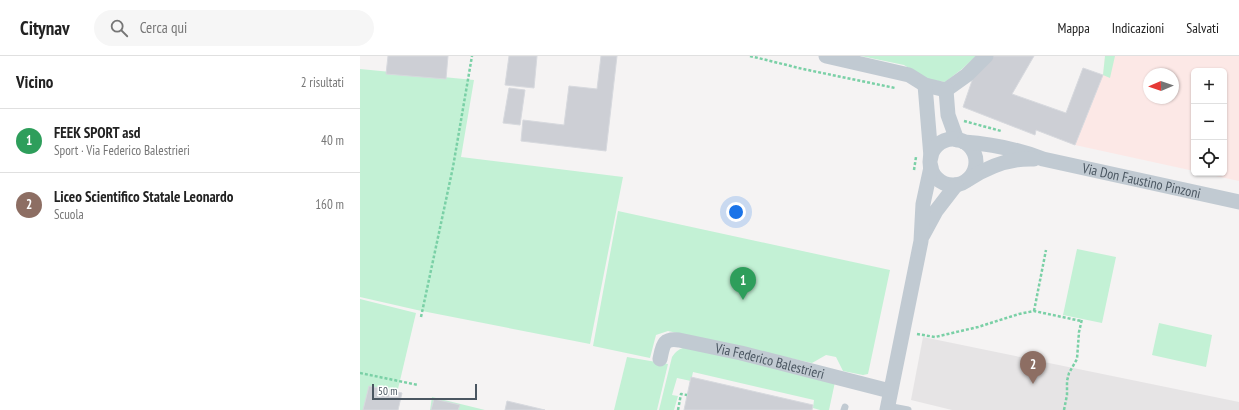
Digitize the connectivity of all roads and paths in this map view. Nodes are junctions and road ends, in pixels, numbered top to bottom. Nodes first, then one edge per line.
1 (472, 56) edge
2 (750, 56) edge
3 (826, 56) edge
4 (986, 56) edge
5 (926, 85) junction
6 (895, 88) dead end
7 (946, 90) junction
8 (960, 141) junction
9 (1043, 159) junction
10 (931, 162) junction
11 (963, 182) junction
12 (1239, 202) edge
13 (921, 241) junction
14 (1046, 250) dead end
15 (1034, 311) junction
16 (421, 317) dead end
17 (914, 333) dead end
18 (660, 359) dead end
19 (360, 373) edge
20 (418, 385) dead end
21 (687, 395) dead end
22 (888, 402) edge
23 (678, 410) edge
24 (908, 410) edge
25 (1064, 410) edge

1 - 16 path
2 - 6 path
3 - 5 street
4 - 7 street
5 - 7 street
5 - 10 street
7 - 8 street
8 - 9 street, Via Don Faustino Pinzoni
8 - 10 street
8 - 11 street
9 - 11 street, Via Don Faustino Pinzoni
9 - 12 street, Via Don Faustino Pinzoni
10 - 11 street
10 - 13 street
11 - 13 street
13 - 22 street
14 - 15 path
15 - 17 path
15 - 25 path
18 - 22 street, Via Federico Balestrieri
19 - 20 path
21 - 23 path
22 - 24 lane

